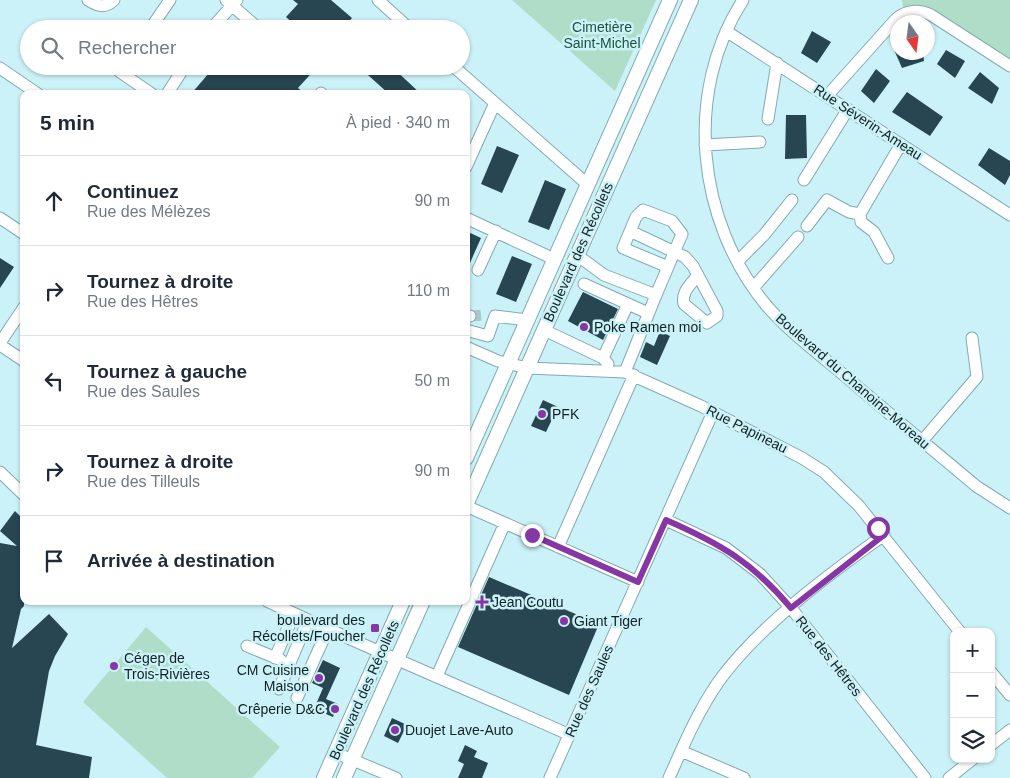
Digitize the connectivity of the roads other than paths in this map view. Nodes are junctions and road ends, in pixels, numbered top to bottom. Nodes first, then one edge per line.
1 (88, 0) edge
2 (114, 0) edge
3 (170, 0) edge
4 (378, 0) edge
5 (670, 0) edge
6 (691, 0) edge
7 (743, 0) edge
8 (232, 2) edge
9 (156, 20) edge
10 (218, 20) edge
11 (250, 20) edge
12 (400, 20) edge
13 (726, 31) junction
14 (777, 64) junction
15 (1010, 66) edge
16 (0, 68) edge
17 (124, 75) edge
18 (179, 75) edge
19 (463, 75) edge
20 (32, 90) edge
21 (146, 90) edge
22 (170, 90) edge
23 (827, 96) junction
24 (495, 103) junction
25 (848, 109) junction
26 (768, 119) dead end
27 (760, 142) dead end
28 (901, 144) junction
29 (705, 145) junction
30 (470, 158) edge
31 (804, 180) dead end
32 (587, 184) junction
33 (792, 200) dead end
34 (860, 214) junction
35 (1010, 214) edge
36 (0, 218) edge
37 (470, 220) edge
38 (807, 226) dead end
39 (20, 231) edge
40 (630, 231) junction
41 (496, 232) junction
42 (798, 237) dead end
43 (674, 251) junction
44 (577, 256) junction
45 (888, 258) dead end
46 (554, 259) junction
47 (738, 261) junction
48 (668, 267) junction
49 (478, 270) dead end
50 (698, 275) dead end
51 (584, 284) dead end
52 (754, 287) junction
53 (656, 295) junction
54 (628, 304) junction
55 (20, 313) edge
56 (648, 313) junction
57 (527, 320) junction
58 (544, 330) junction
59 (470, 331) edge
60 (478, 334) junction
61 (972, 338) dead end
62 (0, 344) edge
63 (470, 347) edge
64 (470, 349) edge
65 (20, 357) edge
66 (603, 358) junction
67 (508, 364) junction
68 (527, 368) junction
69 (624, 372) junction
70 (713, 412) junction
71 (922, 441) junction
72 (470, 449) edge
73 (0, 472) edge
74 (20, 491) edge
75 (470, 496) edge
76 (470, 507) edge
77 (1010, 508) edge
78 (666, 520) junction
79 (505, 523) junction
80 (884, 535) junction
81 (558, 547) junction
82 (638, 582) junction
83 (470, 602) edge
84 (277, 605) edge
85 (401, 605) edge
86 (421, 605) edge
87 (469, 605) edge
88 (791, 608) junction
89 (294, 614) junction
90 (308, 620) junction
91 (957, 628) edge
92 (328, 629) junction
93 (247, 646) dead end
94 (380, 652) junction
95 (276, 658) junction
96 (398, 658) junction
97 (290, 663) junction
98 (992, 673) edge
99 (437, 676) junction
100 (279, 689) dead end
101 (1010, 695) edge
102 (297, 698) dead end
103 (1010, 730) edge
104 (570, 734) junction
105 (995, 742) edge
106 (681, 751) junction
107 (336, 753) junction
108 (352, 760) junction
109 (968, 763) edge
110 (324, 778) edge
111 (344, 778) edge
112 (396, 778) edge
113 (550, 778) edge
114 (669, 778) edge
115 (744, 778) edge
116 (925, 778) edge
117 (949, 778) edge

1 - 2 street
3 - 9 street
4 - 12 street
5 - 32 main road, Boulevard des Récollets
6 - 44 main road, Boulevard des Récollets
7 - 13 street, Boulevard du Chanoine-Moreau
8 - 10 street
8 - 11 street
13 - 14 street, Rue Séverin-Ameau
13 - 29 street, Boulevard du Chanoine-Moreau
14 - 23 street, Rue Séverin-Ameau
14 - 26 street
15 - 23 street
16 - 20 street
17 - 21 street
18 - 22 street
19 - 24 street
23 - 25 street, Rue Séverin-Ameau
24 - 30 street
24 - 32 street
25 - 28 street, Rue Séverin-Ameau
25 - 31 street
27 - 29 street
28 - 34 street
28 - 35 street, Rue Séverin-Ameau
29 - 47 street, Boulevard du Chanoine-Moreau
32 - 46 main road, Boulevard des Récollets
33 - 47 street
34 - 38 street
34 - 45 street
36 - 39 street
37 - 41 street
40 - 43 street
40 - 43 street
40 - 48 street
41 - 46 street
41 - 49 street
42 - 52 street
43 - 48 street
43 - 50 street
44 - 53 street
44 - 58 main road, Boulevard des Récollets
46 - 57 main road, Boulevard des Récollets
47 - 52 street, Boulevard du Chanoine-Moreau
48 - 53 street
51 - 54 street
52 - 71 street, Boulevard du Chanoine-Moreau
53 - 56 street
54 - 56 street
54 - 66 street
55 - 62 street
56 - 69 street
57 - 60 street
57 - 67 main road, Boulevard des Récollets
58 - 66 street
58 - 68 main road, Boulevard des Récollets
59 - 60 street
60 - 63 street
61 - 71 street
62 - 65 street
64 - 67 street, Rue Papineau
66 - 69 street
67 - 68 street, Rue Papineau
67 - 72 main road, Boulevard des Récollets
68 - 69 street, Rue Papineau
68 - 75 main road, Boulevard des Récollets
69 - 70 street, Rue Papineau
69 - 81 street
70 - 78 street, Rue des Saules
70 - 80 street, Rue Papineau
71 - 77 street, Boulevard du Chanoine-Moreau
73 - 74 street
76 - 79 street
78 - 82 street, Rue des Saules
78 - 88 street, Rue des Hêtres
79 - 81 street
79 - 83 street
80 - 88 street
80 - 91 street, Rue Papineau
81 - 82 street
82 - 104 street, Rue des Saules
84 - 89 street
85 - 94 main road, Boulevard des Récollets
86 - 96 main road, Boulevard des Récollets
87 - 99 street
88 - 106 street
88 - 116 street, Rue des Hêtres
89 - 90 street
89 - 95 street
90 - 92 street
90 - 97 street
92 - 94 street
92 - 102 street
93 - 95 street
94 - 96 street
94 - 107 main road, Boulevard des Récollets
95 - 97 street
96 - 99 street
96 - 108 main road, Boulevard des Récollets
97 - 100 street
98 - 101 street
99 - 104 street
103 - 105 street
104 - 113 street, Rue des Saules
106 - 114 street
106 - 115 street
107 - 108 street
107 - 110 main road, Boulevard des Récollets
108 - 111 main road, Boulevard des Récollets
108 - 112 street
109 - 117 street

